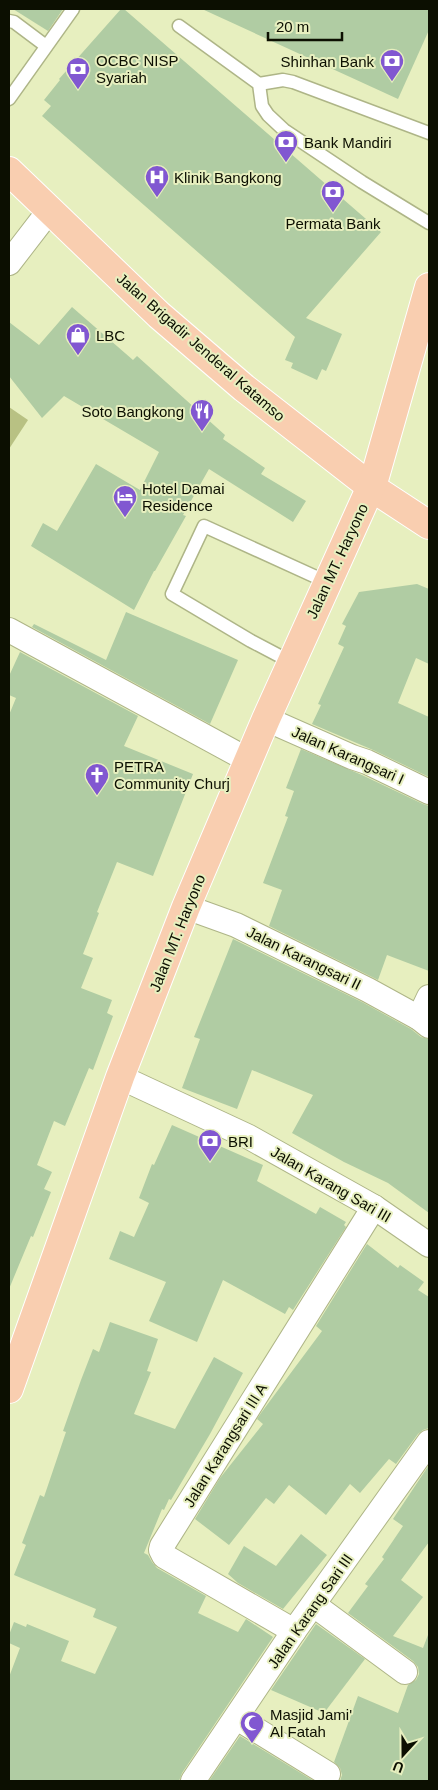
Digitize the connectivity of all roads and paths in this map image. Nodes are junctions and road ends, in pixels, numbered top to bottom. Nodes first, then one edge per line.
1 (73, 9) edge
2 (9, 21) edge
3 (179, 26) dead end
4 (46, 46) junction
5 (259, 84) junction
6 (9, 99) edge
7 (429, 132) edge
8 (9, 171) edge
9 (49, 210) junction
10 (429, 223) edge
11 (9, 263) edge
12 (429, 287) edge
13 (371, 487) junction
14 (429, 525) edge
15 (327, 582) junction
16 (9, 630) edge
17 (291, 662) junction
18 (266, 719) junction
19 (248, 760) junction
20 (429, 792) edge
21 (186, 907) junction
22 (429, 997) edge
23 (424, 1022) edge
24 (120, 1077) junction
25 (374, 1207) junction
26 (429, 1245) edge
27 (14, 1357) edge
28 (9, 1389) edge
29 (429, 1442) edge
30 (314, 1604) junction
31 (294, 1631) junction
32 (405, 1672) dead end
33 (237, 1718) junction
34 (328, 1774) dead end
35 (193, 1781) edge

1 - 4 lane
2 - 4 lane
3 - 5 lane
4 - 6 lane
5 - 7 lane
5 - 10 lane
8 - 9 main road, Jalan Brigadir Jenderal Katamso
9 - 11 street
9 - 13 main road, Jalan Brigadir Jenderal Katamso
12 - 13 main road, Jalan MT. Haryono
13 - 14 main road, Jalan Brigadir Jenderal Katamso
13 - 15 main road, Jalan MT. Haryono
15 - 17 main road, Jalan MT. Haryono
15 - 17 lane
16 - 19 street
17 - 18 main road, Jalan MT. Haryono
18 - 19 main road, Jalan MT. Haryono
18 - 20 street, Jalan Karangsari I
19 - 21 main road, Jalan MT. Haryono
21 - 23 street, Jalan Karangsari II
21 - 24 main road, Jalan MT. Haryono
22 - 23 street, Jalan Karangsari II
24 - 25 street, Jalan Karang Sari III
24 - 27 main road, Jalan MT. Haryono
25 - 26 street, Jalan Karang Sari III
25 - 31 street, Jalan Karangsari III A
27 - 28 main road, Jalan MT. Haryono
29 - 30 street, Jalan Karang Sari III
30 - 31 street, Jalan Karang Sari III
30 - 32 street
31 - 33 street, Jalan Karang Sari III
33 - 34 street
33 - 35 street, Jalan Karang Sari III

